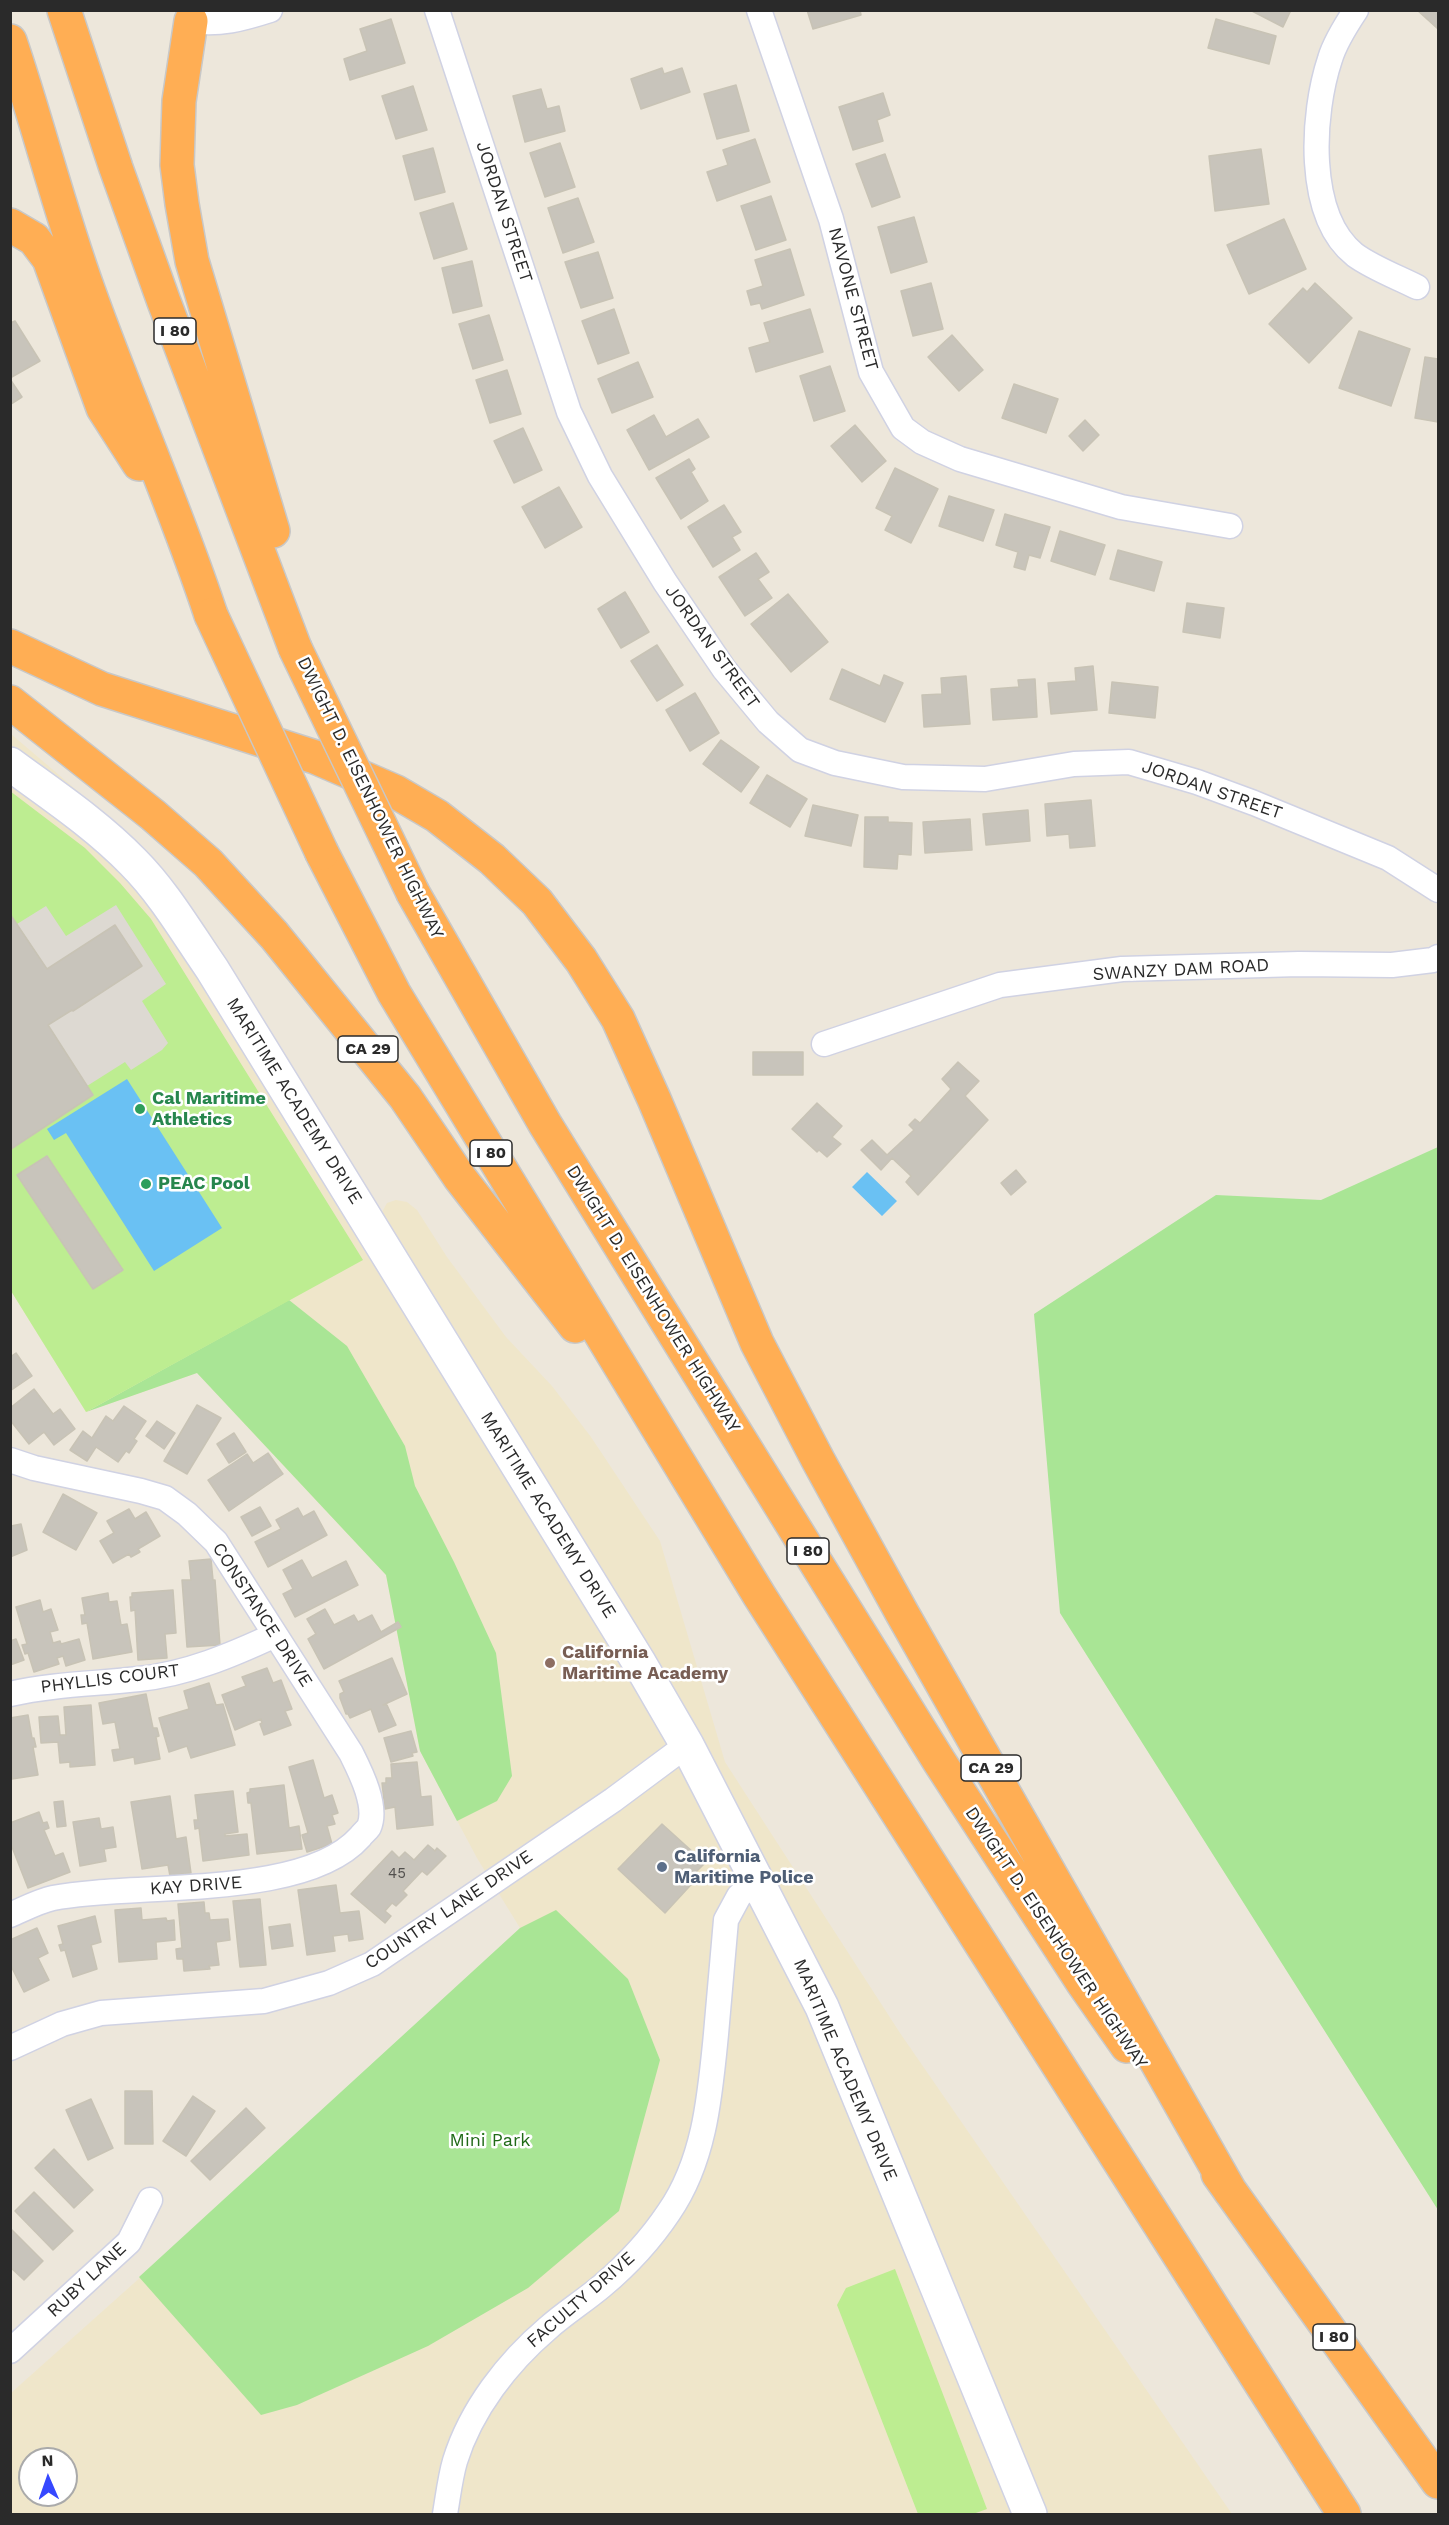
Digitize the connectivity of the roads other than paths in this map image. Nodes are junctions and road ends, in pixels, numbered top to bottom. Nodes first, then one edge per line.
1 (64, 10) edge
2 (270, 10) edge
3 (437, 10) edge
4 (759, 10) edge
5 (1356, 10) edge
6 (189, 16) edge
7 (10, 41) edge
8 (10, 225) edge
9 (1417, 287) dead end
10 (1230, 526) dead end
11 (186, 538) junction
12 (10, 646) edge
13 (295, 648) junction
14 (10, 702) edge
15 (10, 764) edge
16 (1438, 890) edge
17 (1438, 957) edge
18 (824, 1044) dead end
19 (670, 1448) junction
20 (10, 1460) edge
21 (275, 1635) junction
22 (10, 1694) edge
23 (687, 1745) junction
24 (369, 1826) joint
25 (757, 1880) junction
26 (10, 1915) edge
27 (10, 2048) edge
28 (1230, 2191) junction
29 (150, 2200) dead end
30 (10, 2351) edge
31 (1438, 2482) edge
32 (445, 2514) edge
33 (1030, 2514) edge
34 (1344, 2514) edge

1 - 13 highway, DWIGHT D. EISENHOWER HIGHWAY / I 80
2 - 6 street
3 - 16 street, JORDAN STREET
4 - 10 street, NAVONE STREET
5 - 9 street
6 - 13 highway
7 - 11 highway, I 80
8 - 11 highway
11 - 19 highway, I 80, bridge
12 - 28 highway, CA 29
13 - 28 highway, DWIGHT D. EISENHOWER HIGHWAY / I 80, bridge
14 - 19 highway, CA 29
15 - 23 street, MARITIME ACADEMY DRIVE
17 - 18 street, SWANZY DAM ROAD
19 - 34 highway, I 80
20 - 21 street, CONSTANCE DRIVE
21 - 22 street, PHYLLIS COURT
21 - 24 street, CONSTANCE DRIVE
23 - 25 street, MARITIME ACADEMY DRIVE
23 - 27 street, COUNTRY LANE DRIVE
24 - 26 street, KAY DRIVE
25 - 32 street, FACULTY DRIVE
25 - 33 street, MARITIME ACADEMY DRIVE
28 - 31 highway, DWIGHT D. EISENHOWER HIGHWAY / I 80
29 - 30 street, RUBY LANE

